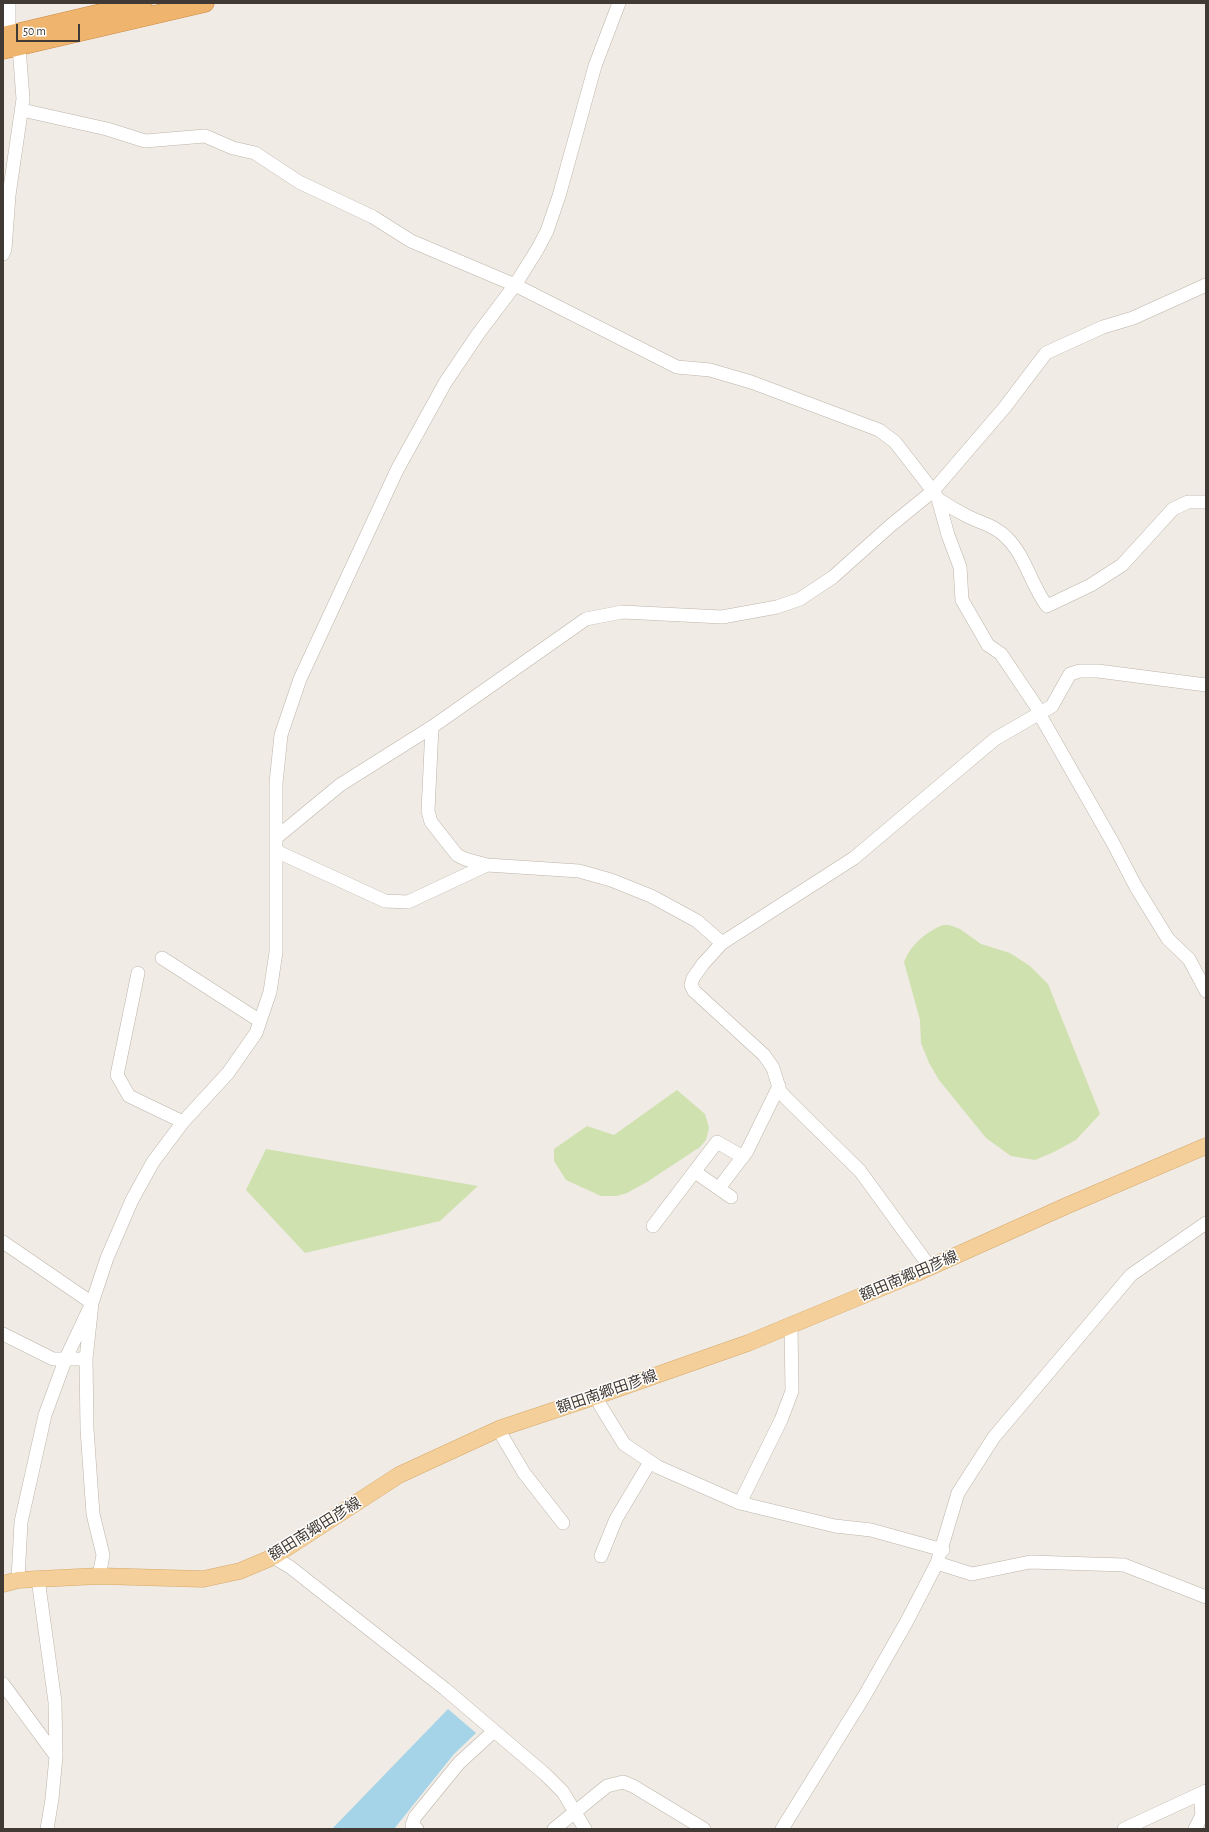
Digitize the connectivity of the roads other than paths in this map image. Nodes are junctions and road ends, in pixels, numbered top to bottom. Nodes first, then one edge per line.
1 (9, 3) edge
2 (143, 3) edge
3 (205, 3) edge
4 (619, 3) edge
5 (9, 42) edge
6 (22, 110) junction
7 (3, 254) edge
8 (515, 285) junction
9 (1206, 285) edge
10 (936, 495) junction
11 (1206, 502) edge
12 (1206, 685) edge
13 (1040, 715) junction
14 (432, 727) junction
15 (277, 837) junction
16 (276, 851) junction
17 (488, 865) junction
18 (722, 943) junction
19 (162, 958) dead end
20 (138, 972) dead end
21 (1206, 991) edge
22 (260, 1021) junction
23 (779, 1086) junction
24 (183, 1122) junction
25 (1206, 1146) edge
26 (743, 1157) junction
27 (695, 1172) junction
28 (719, 1188) junction
29 (731, 1197) dead end
30 (1206, 1223) edge
31 (653, 1226) dead end
32 (3, 1242) edge
33 (930, 1267) junction
34 (92, 1303) junction
35 (792, 1326) junction
36 (3, 1334) edge
37 (66, 1358) junction
38 (86, 1359) junction
39 (597, 1396) junction
40 (498, 1429) junction
41 (650, 1462) junction
42 (740, 1504) junction
43 (564, 1523) dead end
44 (943, 1550) junction
45 (601, 1556) dead end
46 (273, 1557) junction
47 (938, 1563) junction
48 (99, 1576) junction
49 (38, 1579) junction
50 (10, 1582) edge
51 (1206, 1597) edge
52 (3, 1684) edge
53 (494, 1731) junction
54 (56, 1756) junction
55 (1203, 1793) edge
56 (576, 1811) junction
57 (47, 1829) edge
58 (417, 1829) edge
59 (554, 1829) edge
60 (585, 1829) edge
61 (704, 1829) edge
62 (782, 1829) edge
63 (1124, 1829) edge
64 (1195, 1829) edge

1 - 5 street
2 - 5 highway
3 - 5 highway
4 - 8 street
5 - 6 street
6 - 7 street
6 - 8 street
8 - 10 street
8 - 15 street
9 - 10 street
10 - 11 street
10 - 13 street
10 - 14 street
12 - 13 street
13 - 18 street
13 - 21 street
14 - 15 street
14 - 17 street
15 - 16 street
16 - 17 street
16 - 22 street
17 - 18 street
18 - 23 street
19 - 22 street
20 - 24 street
22 - 24 street
23 - 26 street
23 - 33 street
24 - 34 street
25 - 33 main road, 額田南郷田彦線
26 - 27 street
26 - 28 street
27 - 28 street
27 - 31 street
28 - 29 street
30 - 44 street
32 - 34 street
33 - 35 main road, 額田南郷田彦線
34 - 37 street
34 - 38 street
35 - 39 main road, 額田南郷田彦線
35 - 42 street
36 - 37 street
37 - 38 street
37 - 50 street
38 - 48 street
39 - 40 main road, 額田南郷田彦線
39 - 41 street
40 - 43 street
40 - 46 main road, 額田南郷田彦線
41 - 42 street
41 - 45 street
42 - 44 street
44 - 47 street
46 - 48 main road, 額田南郷田彦線
46 - 53 street
47 - 51 street
47 - 62 street
48 - 49 main road, 額田南郷田彦線
49 - 50 main road, 額田南郷田彦線
49 - 54 street
52 - 54 street
53 - 56 street
53 - 58 street
54 - 57 street
55 - 63 street
55 - 64 street
56 - 59 street
56 - 60 street
56 - 61 street

